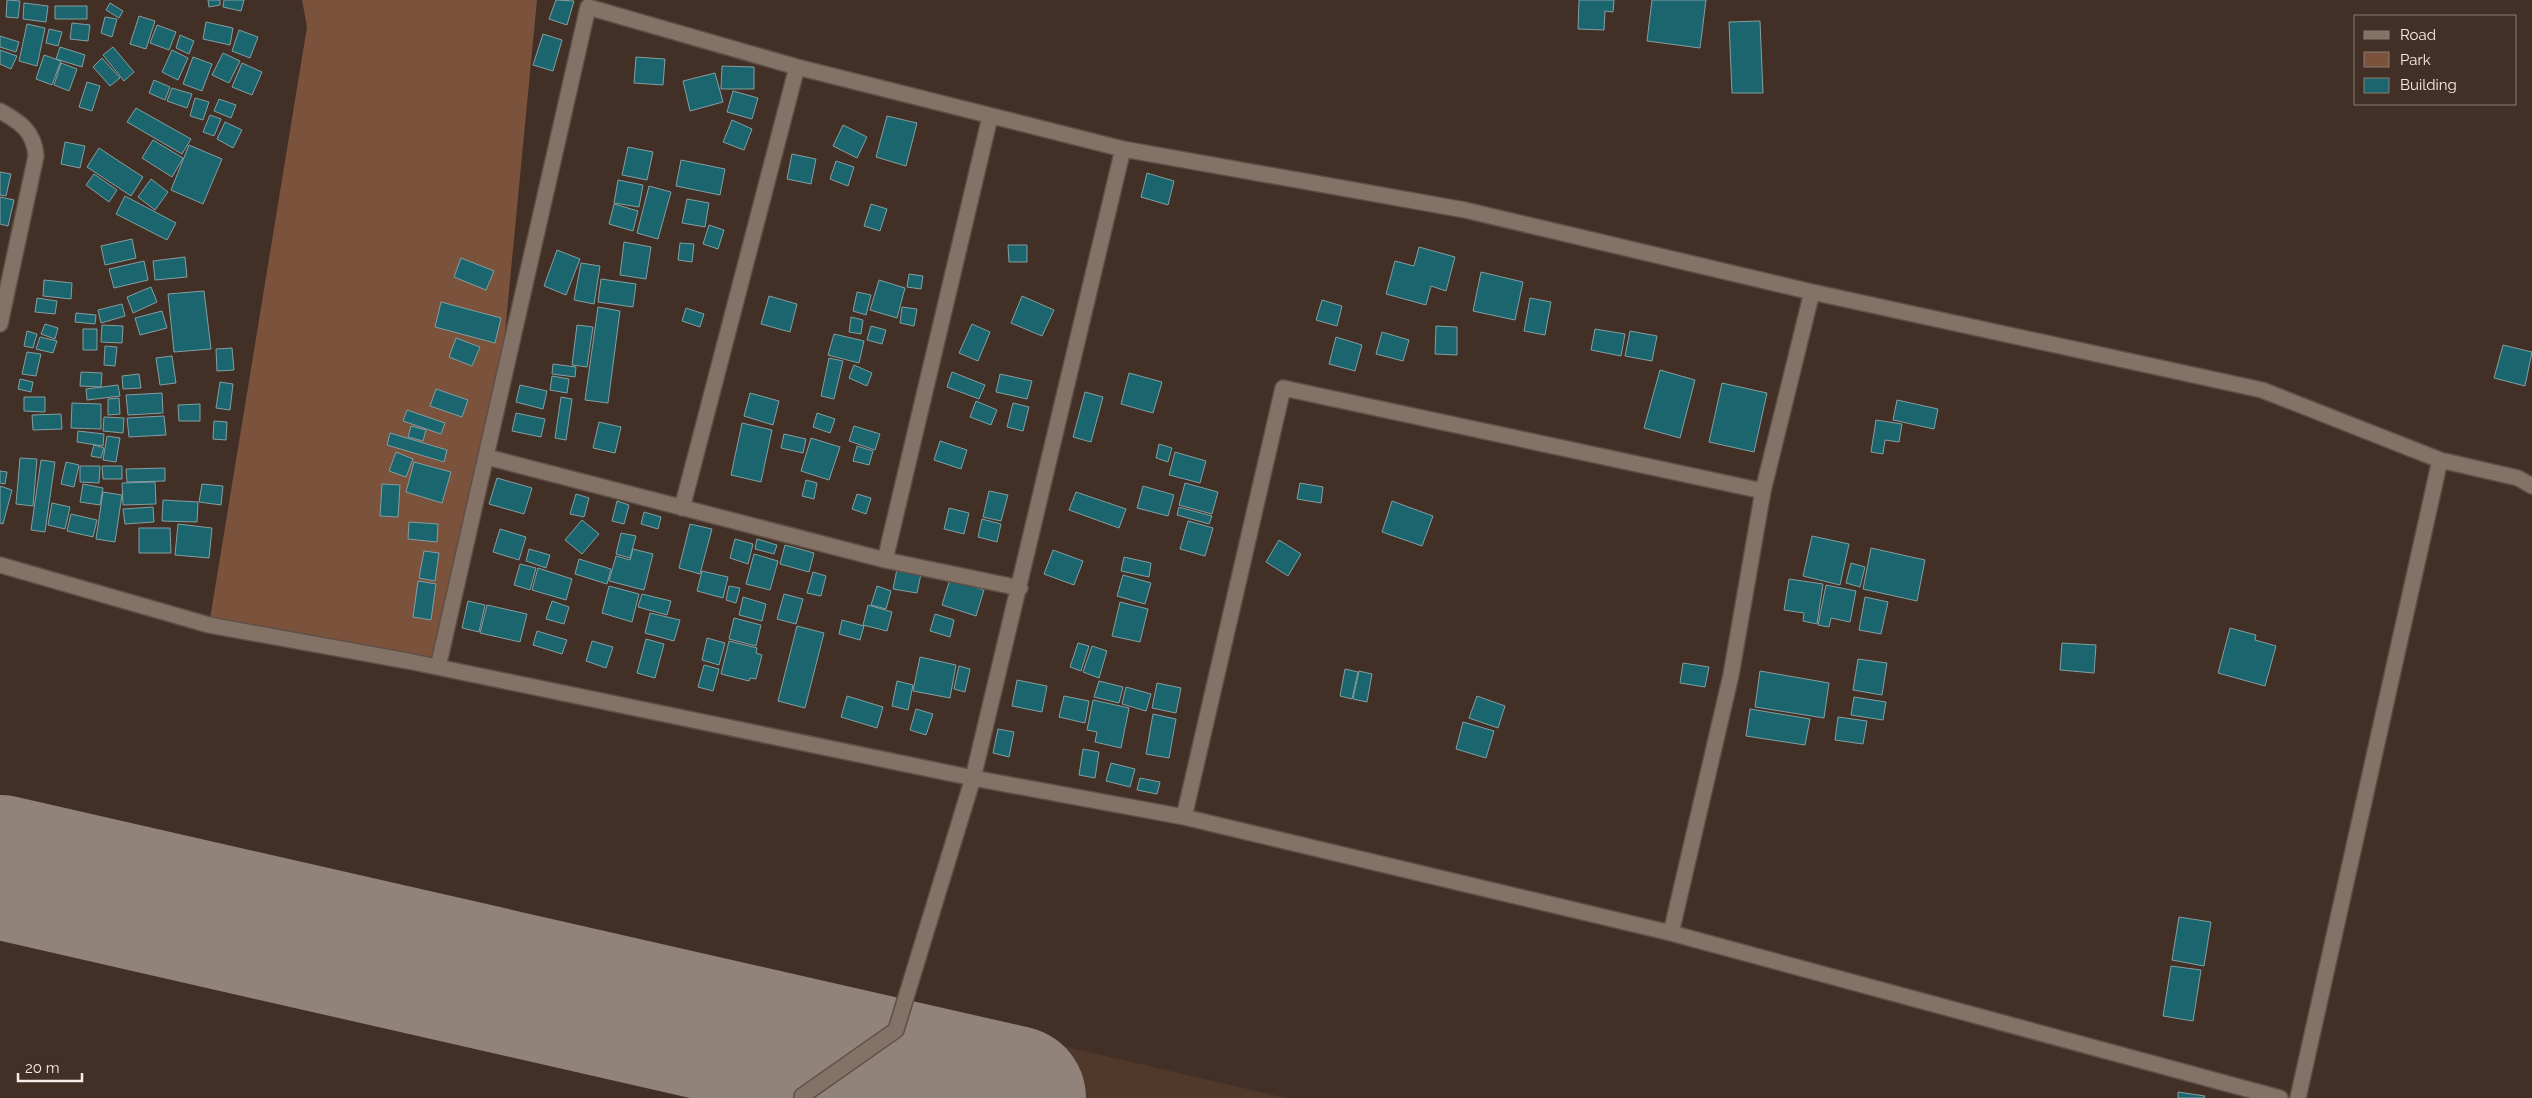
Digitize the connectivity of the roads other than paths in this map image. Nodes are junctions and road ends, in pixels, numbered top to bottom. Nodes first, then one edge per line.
1 (797, 67) junction
2 (0, 111) edge
3 (990, 117) junction
4 (1123, 149) junction
5 (1812, 292) junction
6 (0, 324) edge
7 (487, 456) junction
8 (2440, 460) junction
9 (2532, 486) edge
10 (1763, 490) junction
11 (682, 508) junction
12 (885, 560) junction
13 (0, 565) edge
14 (1020, 588) junction
15 (438, 667) junction
16 (973, 778) junction
17 (1184, 817) junction
18 (1672, 933) junction
19 (802, 1098) edge
20 (2280, 1098) edge
21 (2298, 1098) edge

1 - 3 street
1 - 7 street
1 - 11 street
2 - 6 street
3 - 4 street
3 - 12 street
4 - 5 street
4 - 14 street
5 - 8 street
5 - 10 street
7 - 11 street
7 - 15 street
8 - 9 street
8 - 21 street
10 - 17 street
10 - 18 street
11 - 12 street
12 - 14 street
13 - 15 street
14 - 16 street
15 - 16 street
16 - 17 street
16 - 19 street
17 - 18 street
18 - 20 street

